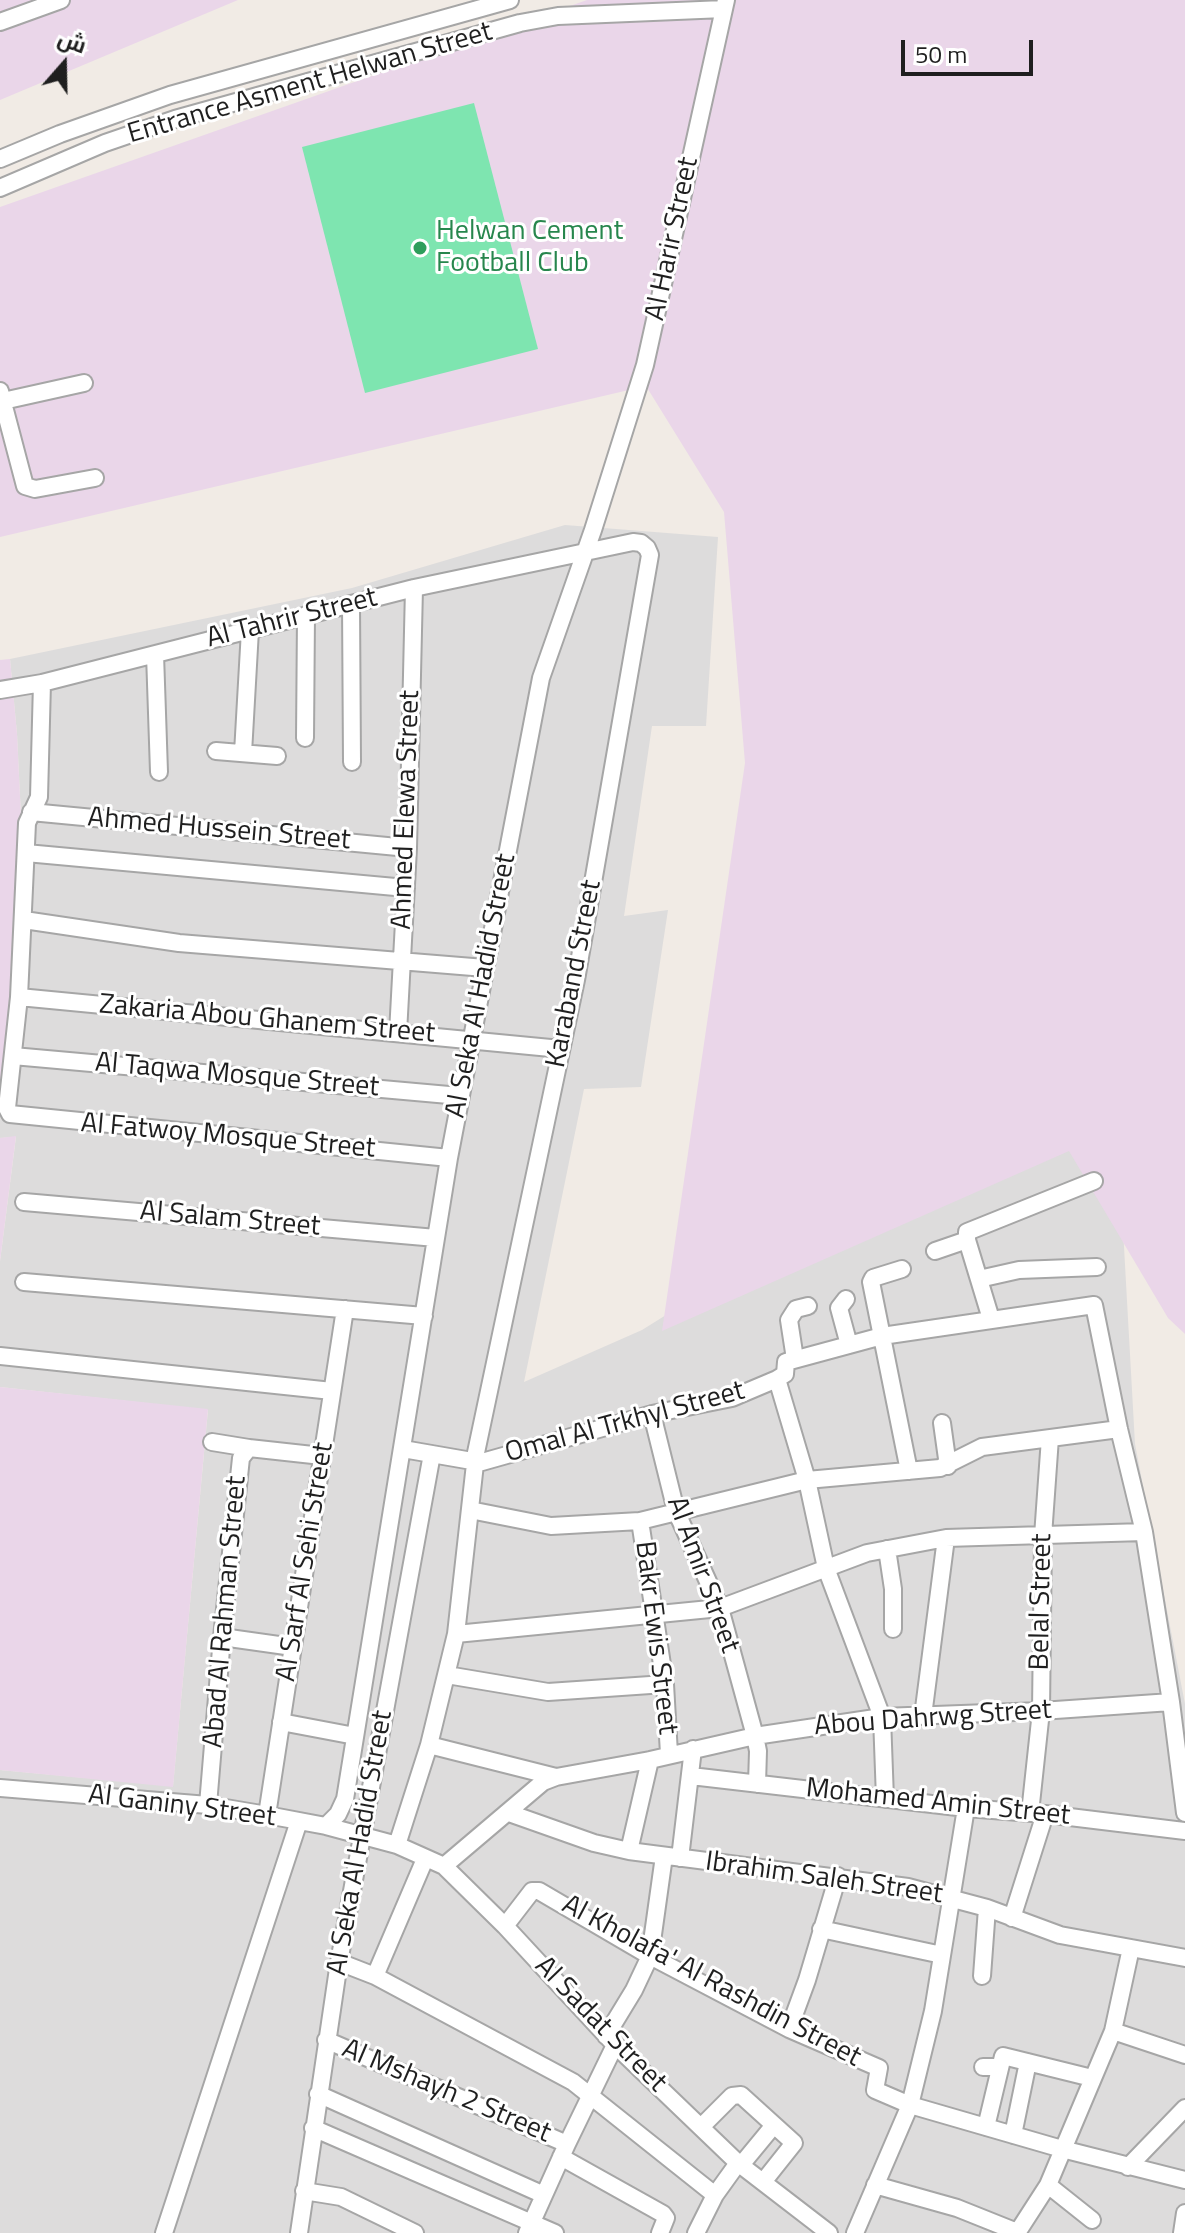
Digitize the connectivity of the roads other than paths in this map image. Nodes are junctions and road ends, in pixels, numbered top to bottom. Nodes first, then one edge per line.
1 (31, 0) edge
2 (510, 0) edge
3 (54, 2) edge
4 (725, 4) edge
5 (657, 6) edge
6 (0, 22) edge
7 (133, 108) junction
8 (141, 130) junction
9 (0, 159) edge
10 (0, 188) edge
11 (84, 383) dead end
12 (2, 391) edge
13 (95, 478) dead end
14 (593, 530) joint
15 (585, 551) junction
16 (414, 588) junction
17 (351, 604) junction
18 (306, 615) junction
19 (250, 630) junction
20 (155, 654) junction
21 (42, 683) junction
22 (0, 690) edge
23 (305, 738) dead end
24 (216, 751) dead end
25 (243, 753) junction
26 (277, 756) dead end
27 (352, 762) dead end
28 (159, 772) dead end
29 (31, 812) junction
30 (408, 848) junction
31 (26, 853) junction
32 (406, 888) junction
33 (24, 920) junction
34 (402, 961) junction
35 (485, 968) junction
36 (19, 997) junction
37 (398, 1033) junction
38 (471, 1040) junction
39 (561, 1049) junction
40 (13, 1056) junction
41 (460, 1096) junction
42 (449, 1158) junction
43 (1094, 1181) dead end
44 (24, 1202) dead end
45 (436, 1238) junction
46 (967, 1240) junction
47 (935, 1251) dead end
48 (1097, 1267) dead end
49 (902, 1269) dead end
50 (979, 1279) junction
51 (24, 1282) dead end
52 (846, 1299) dead end
53 (808, 1306) dead end
54 (345, 1309) junction
55 (424, 1316) junction
56 (991, 1319) junction
57 (882, 1336) junction
58 (849, 1345) junction
59 (0, 1356) edge
60 (795, 1359) junction
61 (777, 1379) junction
62 (332, 1391) junction
63 (652, 1414) junction
64 (942, 1423) dead end
65 (1119, 1429) junction
66 (1050, 1438) junction
67 (212, 1442) dead end
68 (249, 1448) junction
69 (403, 1449) junction
70 (432, 1454) junction
71 (322, 1456) junction
72 (474, 1463) junction
73 (948, 1466) junction
74 (909, 1471) junction
75 (807, 1480) junction
76 (470, 1510) junction
77 (676, 1511) junction
78 (640, 1521) junction
79 (1144, 1532) junction
80 (1043, 1536) junction
81 (946, 1538) junction
82 (887, 1549) junction
83 (826, 1568) junction
84 (720, 1608) junction
85 (655, 1616) junction
86 (893, 1629) dead end
87 (456, 1634) junction
88 (222, 1637) junction
89 (293, 1647) junction
90 (447, 1675) junction
91 (665, 1684) junction
92 (1171, 1702) junction
93 (1041, 1711) junction
94 (923, 1716) junction
95 (882, 1717) junction
96 (281, 1722) junction
97 (355, 1736) junction
98 (755, 1736) junction
99 (429, 1745) junction
100 (693, 1749) junction
101 (669, 1754) junction
102 (650, 1760) junction
103 (691, 1776) junction
104 (556, 1777) junction
105 (757, 1784) junction
106 (0, 1788) edge
107 (885, 1799) junction
108 (208, 1805) junction
109 (966, 1808) junction
110 (509, 1813) junction
111 (1038, 1813) junction
112 (1185, 1813) edge
113 (267, 1815) junction
114 (299, 1821) junction
115 (326, 1826) junction
116 (1185, 1831) edge
117 (362, 1835) junction
118 (397, 1845) junction
119 (629, 1851) junction
120 (672, 1857) junction
121 (425, 1859) junction
122 (444, 1866) junction
123 (838, 1876) junction
124 (950, 1897) junction
125 (987, 1908) junction
126 (1012, 1918) junction
127 (505, 1926) junction
128 (821, 1929) junction
129 (1131, 1948) junction
130 (942, 1955) junction
131 (650, 1956) junction
132 (1185, 1958) edge
133 (339, 1962) junction
134 (375, 1976) junction
135 (982, 1976) dead end
136 (789, 2029) junction
137 (1113, 2031) junction
138 (326, 2040) junction
139 (610, 2040) junction
140 (1185, 2055) edge
141 (1028, 2062) junction
142 (1092, 2078) junction
143 (318, 2094) junction
144 (590, 2097) junction
145 (910, 2105) junction
146 (1185, 2108) edge
147 (774, 2125) junction
148 (701, 2127) junction
149 (986, 2127) junction
150 (313, 2128) junction
151 (1013, 2135) junction
152 (1062, 2149) junction
153 (564, 2150) junction
154 (739, 2164) junction
155 (1128, 2167) junction
156 (1185, 2180) edge
157 (763, 2182) junction
158 (875, 2185) junction
159 (1048, 2185) junction
160 (304, 2191) junction
161 (544, 2195) junction
162 (715, 2195) junction
163 (1185, 2213) edge
164 (1092, 2220) dead end
165 (530, 2227) edge
166 (164, 2233) edge
167 (299, 2233) edge
168 (415, 2233) edge
169 (555, 2233) edge
170 (660, 2233) edge
171 (696, 2233) edge
172 (829, 2233) edge
173 (855, 2233) edge
174 (1017, 2233) edge
175 (1182, 2233) edge

1 - 3 street
2 - 7 street, Entrance Asment Helwan Street
3 - 6 street
4 - 5 street, Entrance Asment Helwan Street
4 - 14 street, Al Harir Street
5 - 8 street, Entrance Asment Helwan Street
7 - 8 street
7 - 9 street, Entrance Asment Helwan Street
8 - 10 street, Entrance Asment Helwan Street
11 - 12 street
12 - 13 street
14 - 15 street, Al Seka Al Hadid Street
15 - 16 street, Al Tahrir Street
15 - 35 street, Al Seka Al Hadid Street
15 - 39 street, Karaband Street
16 - 17 street, Al Tahrir Street
16 - 30 street, Ahmed Elewa Street
17 - 18 street, Al Tahrir Street
17 - 27 street
18 - 19 street, Al Tahrir Street
18 - 23 street
19 - 20 street, Al Tahrir Street
19 - 25 street
20 - 21 street, Al Tahrir Street
20 - 28 street
21 - 22 street, Al Tahrir Street
21 - 29 street
24 - 25 street
25 - 26 street
29 - 30 street, Ahmed Hussein Street
29 - 31 street
30 - 32 street, Ahmed Elewa Street
31 - 32 street
31 - 33 street
32 - 34 street, Ahmed Elewa Street
33 - 34 street
33 - 36 street
34 - 35 street
34 - 37 street, Ahmed Elewa Street
35 - 38 street, Al Seka Al Hadid Street
36 - 37 street, Zakaria Abou Ghanem Street
36 - 40 street
37 - 38 street, Zakaria Abou Ghanem Street
38 - 39 street, Zakaria Abou Ghanem Street
38 - 41 street, Al Seka Al Hadid Street
39 - 72 street, Karaband Street
40 - 41 street, Al Taqwa Mosque Street
40 - 42 street, Al Fatwoy Mosque Street
41 - 42 street, Al Seka Al Hadid Street
42 - 45 street, Al Seka Al Hadid Street
43 - 46 street
44 - 45 street, Al Salam Street
45 - 55 street, Al Seka Al Hadid Street
46 - 47 street
46 - 50 street
48 - 50 street
49 - 57 street
50 - 56 street
51 - 54 street
52 - 58 street
53 - 60 street
54 - 55 street
54 - 62 street, Al Sarf Al Sehi Street
55 - 69 street, Al Seka Al Hadid Street
56 - 57 street
56 - 65 street
57 - 58 street
57 - 74 street
58 - 60 street
59 - 62 street
60 - 61 street, Omal Al Trkhyl Street
61 - 63 street, Omal Al Trkhyl Street
61 - 75 street
62 - 71 street, Al Sarf Al Sehi Street
63 - 72 street, Omal Al Trkhyl Street
63 - 77 street, Al Amir Street
64 - 73 street
65 - 66 street
65 - 79 street
66 - 73 street
66 - 80 street, Belal Street
67 - 68 street
68 - 71 street, Abad Al Rahman Street
68 - 88 street, Abad Al Rahman Street
69 - 70 street
69 - 97 street, Al Seka Al Hadid Street
70 - 72 street
70 - 117 street, Al Seka Al Hadid Street
71 - 89 street, Al Sarf Al Sehi Street
72 - 76 street, Al Seka Al Hadid Street
73 - 74 street
74 - 75 street
75 - 77 street
75 - 83 street
76 - 78 street
76 - 87 street, Al Seka Al Hadid Street
77 - 78 street
77 - 84 street, Al Amir Street
78 - 85 street, Bakr Ewis Street
79 - 80 street
79 - 92 street
80 - 81 street
80 - 93 street, Belal Street
81 - 82 street
81 - 94 street
82 - 83 street
82 - 86 street
83 - 84 street
83 - 95 street
84 - 85 street
84 - 98 street, Al Amir Street
85 - 87 street
85 - 91 street, Bakr Ewis Street
87 - 90 street, Al Seka Al Hadid Street
88 - 89 street
88 - 108 street, Abad Al Rahman Street
89 - 96 street, Al Sarf Al Sehi Street
90 - 91 street
90 - 99 street, Al Seka Al Hadid Street
91 - 101 street, Bakr Ewis Street
92 - 93 street, Abou Dahrwg Street
92 - 112 street
93 - 94 street, Abou Dahrwg Street
93 - 111 street, Belal Street
94 - 95 street, Abou Dahrwg Street
95 - 98 street, Abou Dahrwg Street
95 - 107 street
96 - 97 street
96 - 113 street, Al Sarf Al Sehi Street
97 - 115 street, Al Seka Al Hadid Street
98 - 100 street, Abou Dahrwg Street
98 - 105 street, Al Amir Street
99 - 104 street, Abou Dahrwg Street
99 - 118 street, Al Seka Al Hadid Street
100 - 101 street, Abou Dahrwg Street
100 - 103 street
101 - 102 street, Abou Dahrwg Street
102 - 104 street, Abou Dahrwg Street
102 - 119 street
103 - 105 street, Mohamed Amin Street
103 - 120 street
104 - 110 street, Abou Dahrwg Street
105 - 107 street, Mohamed Amin Street
106 - 108 street, Al Ganiny Street
107 - 109 street, Mohamed Amin Street
108 - 113 street, Al Ganiny Street
109 - 111 street, Mohamed Amin Street
109 - 124 street
110 - 119 street, Ibrahim Saleh Street
110 - 122 street, Abou Dahrwg Street
111 - 116 street, Mohamed Amin Street
111 - 126 street, Belal Street
113 - 114 street, Al Ganiny Street
114 - 115 street, Al Ganiny Street
114 - 166 street
115 - 117 street, Al Ganiny Street
117 - 118 street, Al Sadat Street
117 - 133 street, Al Seka Al Hadid Street
118 - 121 street, Al Sadat Street
119 - 120 street, Ibrahim Saleh Street
120 - 123 street, Ibrahim Saleh Street
120 - 131 street
121 - 122 street, Al Sadat Street
121 - 134 street
122 - 127 street, Al Sadat Street
123 - 124 street, Ibrahim Saleh Street
123 - 128 street
124 - 125 street, Ibrahim Saleh Street
124 - 130 street
125 - 126 street, Ibrahim Saleh Street
125 - 135 street
126 - 129 street, Ibrahim Saleh Street
127 - 131 street, Al Kholafa' Al Rashdin Street
127 - 139 street, Al Sadat Street
128 - 130 street
128 - 136 street
129 - 132 street, Ibrahim Saleh Street
129 - 137 street
130 - 145 street
131 - 136 street, Al Kholafa' Al Rashdin Street
131 - 139 street
133 - 134 street
133 - 138 street, Al Seka Al Hadid Street
134 - 144 street
136 - 145 street, Al Kholafa' Al Rashdin Street
137 - 140 street
137 - 142 street
138 - 143 street, Al Seka Al Hadid Street
138 - 153 street, Al Mshayh 2 Street
139 - 144 street
139 - 148 street, Al Sadat Street
141 - 142 street
141 - 149 street
141 - 151 street
142 - 152 street
143 - 150 street, Al Seka Al Hadid Street
143 - 161 street
144 - 153 street
144 - 162 street
145 - 149 street, Al Kholafa' Al Rashdin Street
145 - 158 street
146 - 155 street
147 - 148 street
147 - 154 street
147 - 157 street
148 - 154 street, Al Sadat Street
149 - 151 street, Al Kholafa' Al Rashdin Street
150 - 160 street, Al Seka Al Hadid Street
150 - 165 street
151 - 152 street, Al Kholafa' Al Rashdin Street
152 - 155 street, Al Kholafa' Al Rashdin Street
152 - 159 street
153 - 161 street
153 - 170 street, Al Mshayh 2 Street
154 - 157 street, Al Sadat Street
154 - 162 street
155 - 156 street, Al Kholafa' Al Rashdin Street
157 - 172 street, Al Sadat Street
158 - 173 street
158 - 174 street
159 - 164 street
159 - 174 street
160 - 167 street, Al Seka Al Hadid Street
160 - 168 street
161 - 165 street
162 - 171 street
163 - 175 street
165 - 169 street

